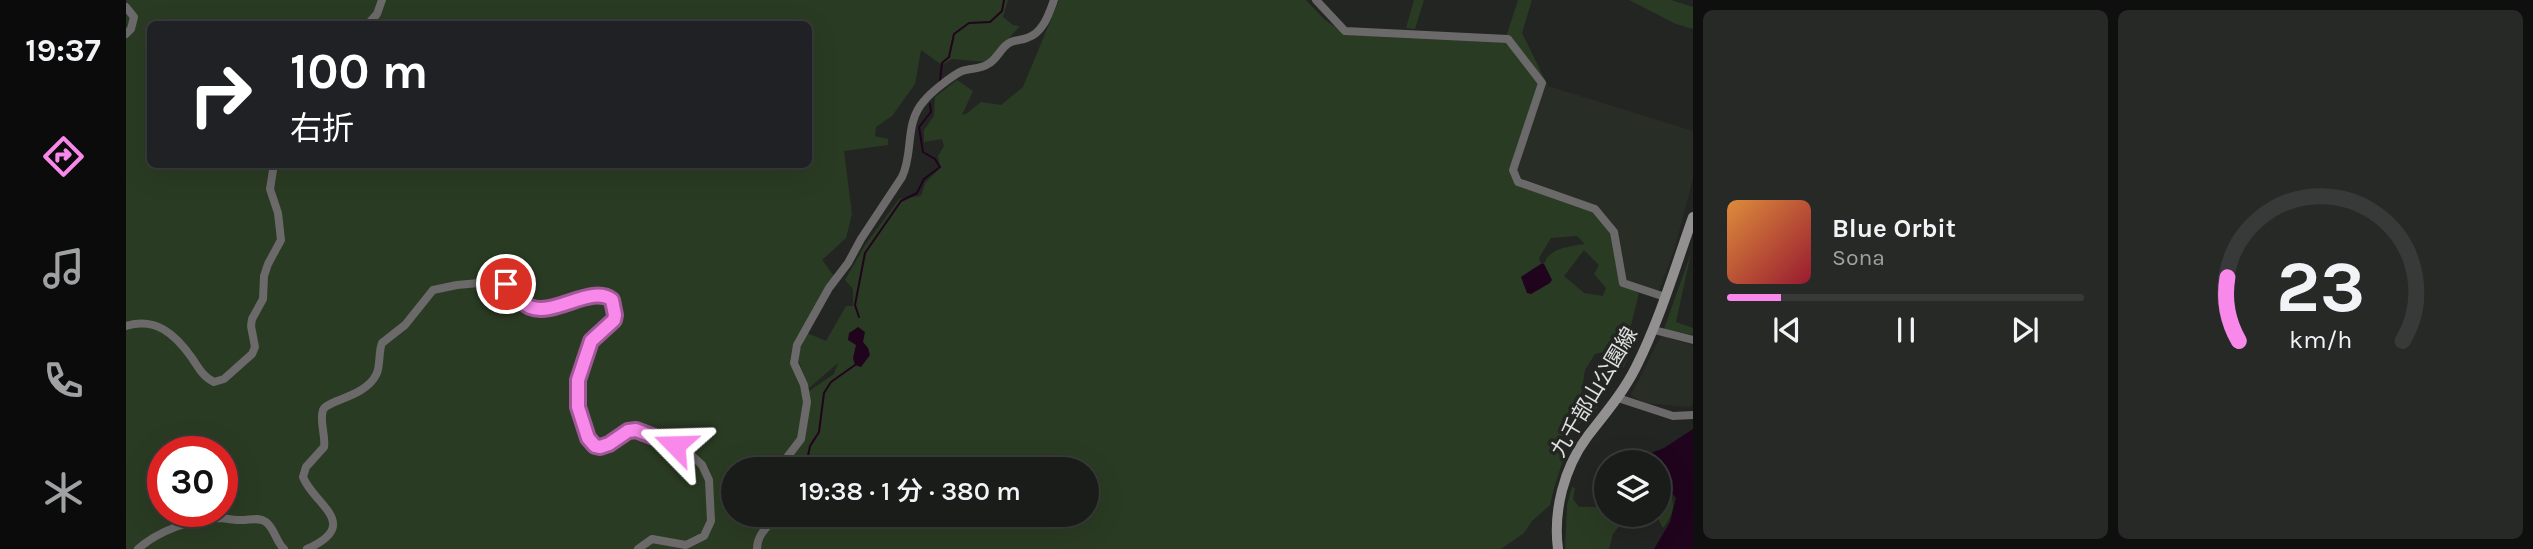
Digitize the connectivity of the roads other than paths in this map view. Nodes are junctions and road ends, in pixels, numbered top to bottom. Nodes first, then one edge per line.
1 (382, 0) edge
2 (1054, 0) edge
3 (1316, 0) edge
4 (1324, 4) edge
5 (126, 7) edge
6 (371, 21) edge
7 (126, 34) edge
8 (273, 168) edge
9 (1693, 217) edge
10 (1665, 297) junction
11 (126, 326) edge
12 (1654, 330) junction
13 (1693, 340) edge
14 (1618, 398) junction
15 (1693, 415) edge
16 (788, 457) edge
17 (766, 527) edge
18 (138, 549) edge
19 (284, 549) edge
20 (307, 549) edge
21 (638, 549) edge
22 (757, 549) edge
23 (1558, 549) edge

1 - 6 street
2 - 16 street
3 - 4 street
4 - 10 street
5 - 7 street
8 - 11 street
9 - 10 main road, 九千部山公園線
10 - 12 main road, 九千部山公園線
12 - 13 street
12 - 14 main road, 九千部山公園線
14 - 15 street
14 - 23 main road, 九千部山公園線
17 - 22 street
18 - 19 street
20 - 21 street

